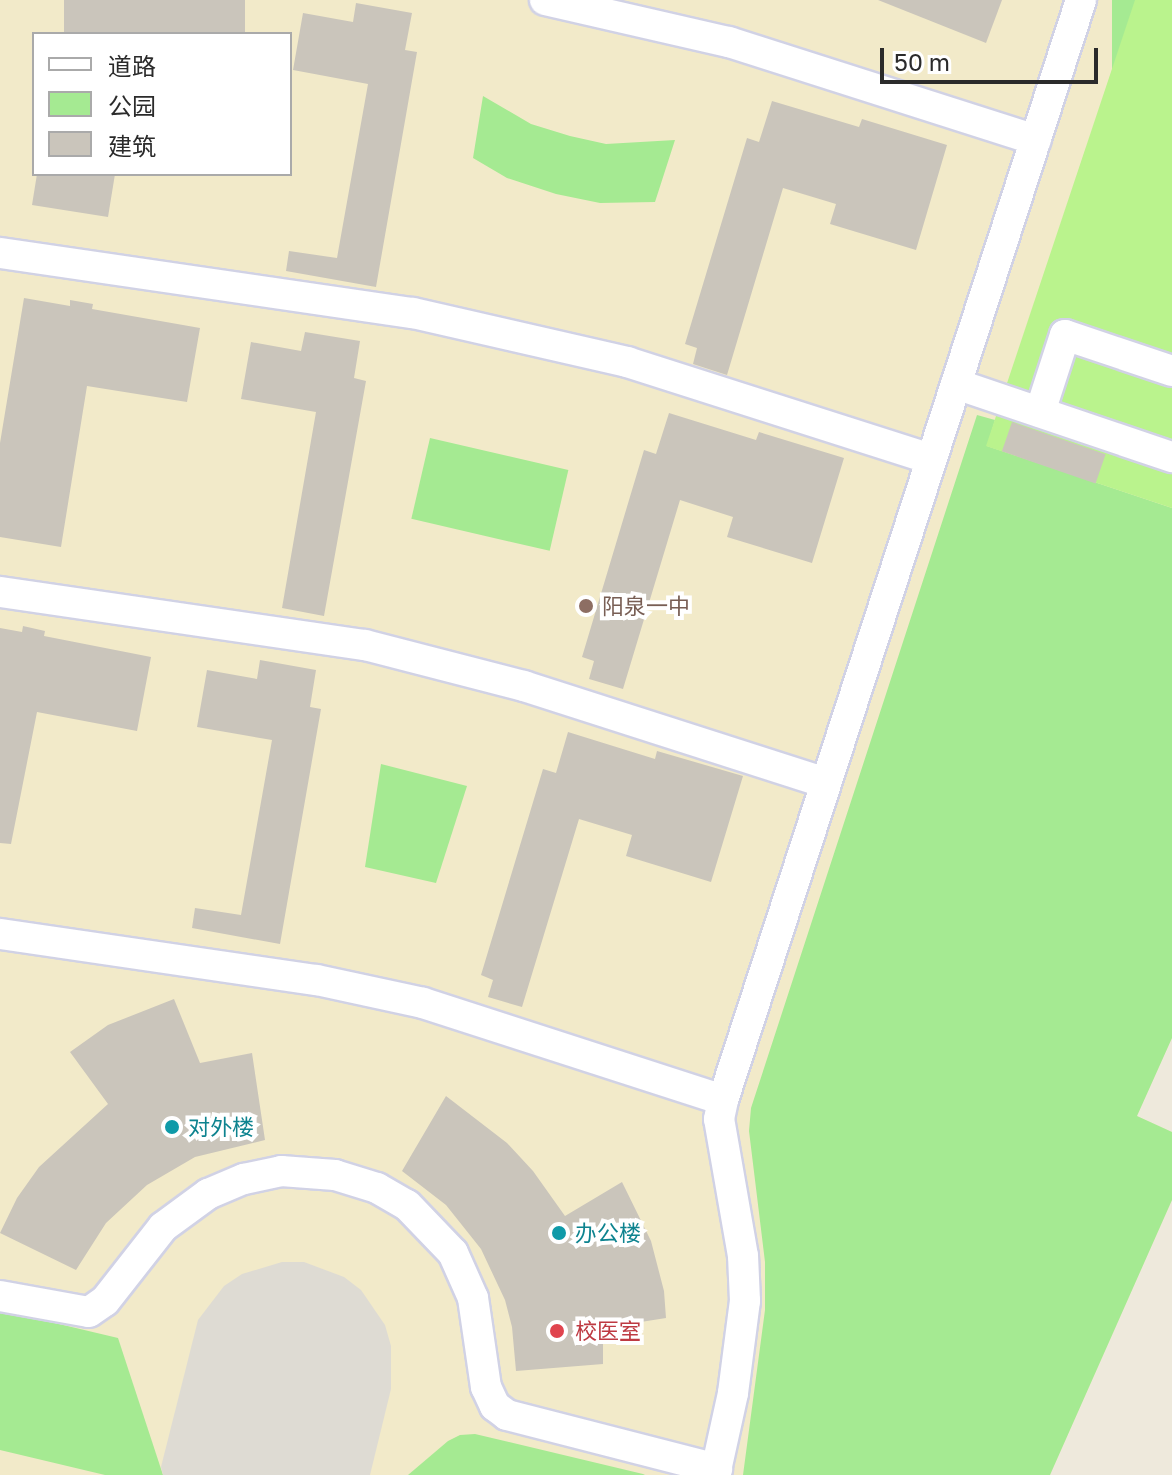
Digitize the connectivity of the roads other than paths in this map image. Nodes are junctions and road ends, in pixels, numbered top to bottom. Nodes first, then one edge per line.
1 (545, 0) edge
2 (1081, 0) edge
3 (1036, 140) junction
4 (0, 253) edge
5 (1172, 371) edge
6 (956, 384) junction
7 (1040, 412) junction
8 (1172, 457) edge
9 (931, 459) junction
10 (0, 592) edge
11 (826, 783) junction
12 (0, 934) edge
13 (723, 1100) junction
14 (0, 1296) edge
15 (716, 1472) edge

1 - 3 lane
2 - 3 lane
3 - 6 lane
4 - 9 lane
5 - 7 lane
6 - 7 lane
6 - 9 lane
7 - 8 lane
9 - 11 lane
10 - 11 lane
11 - 13 lane
12 - 13 lane
13 - 15 lane
14 - 15 lane

